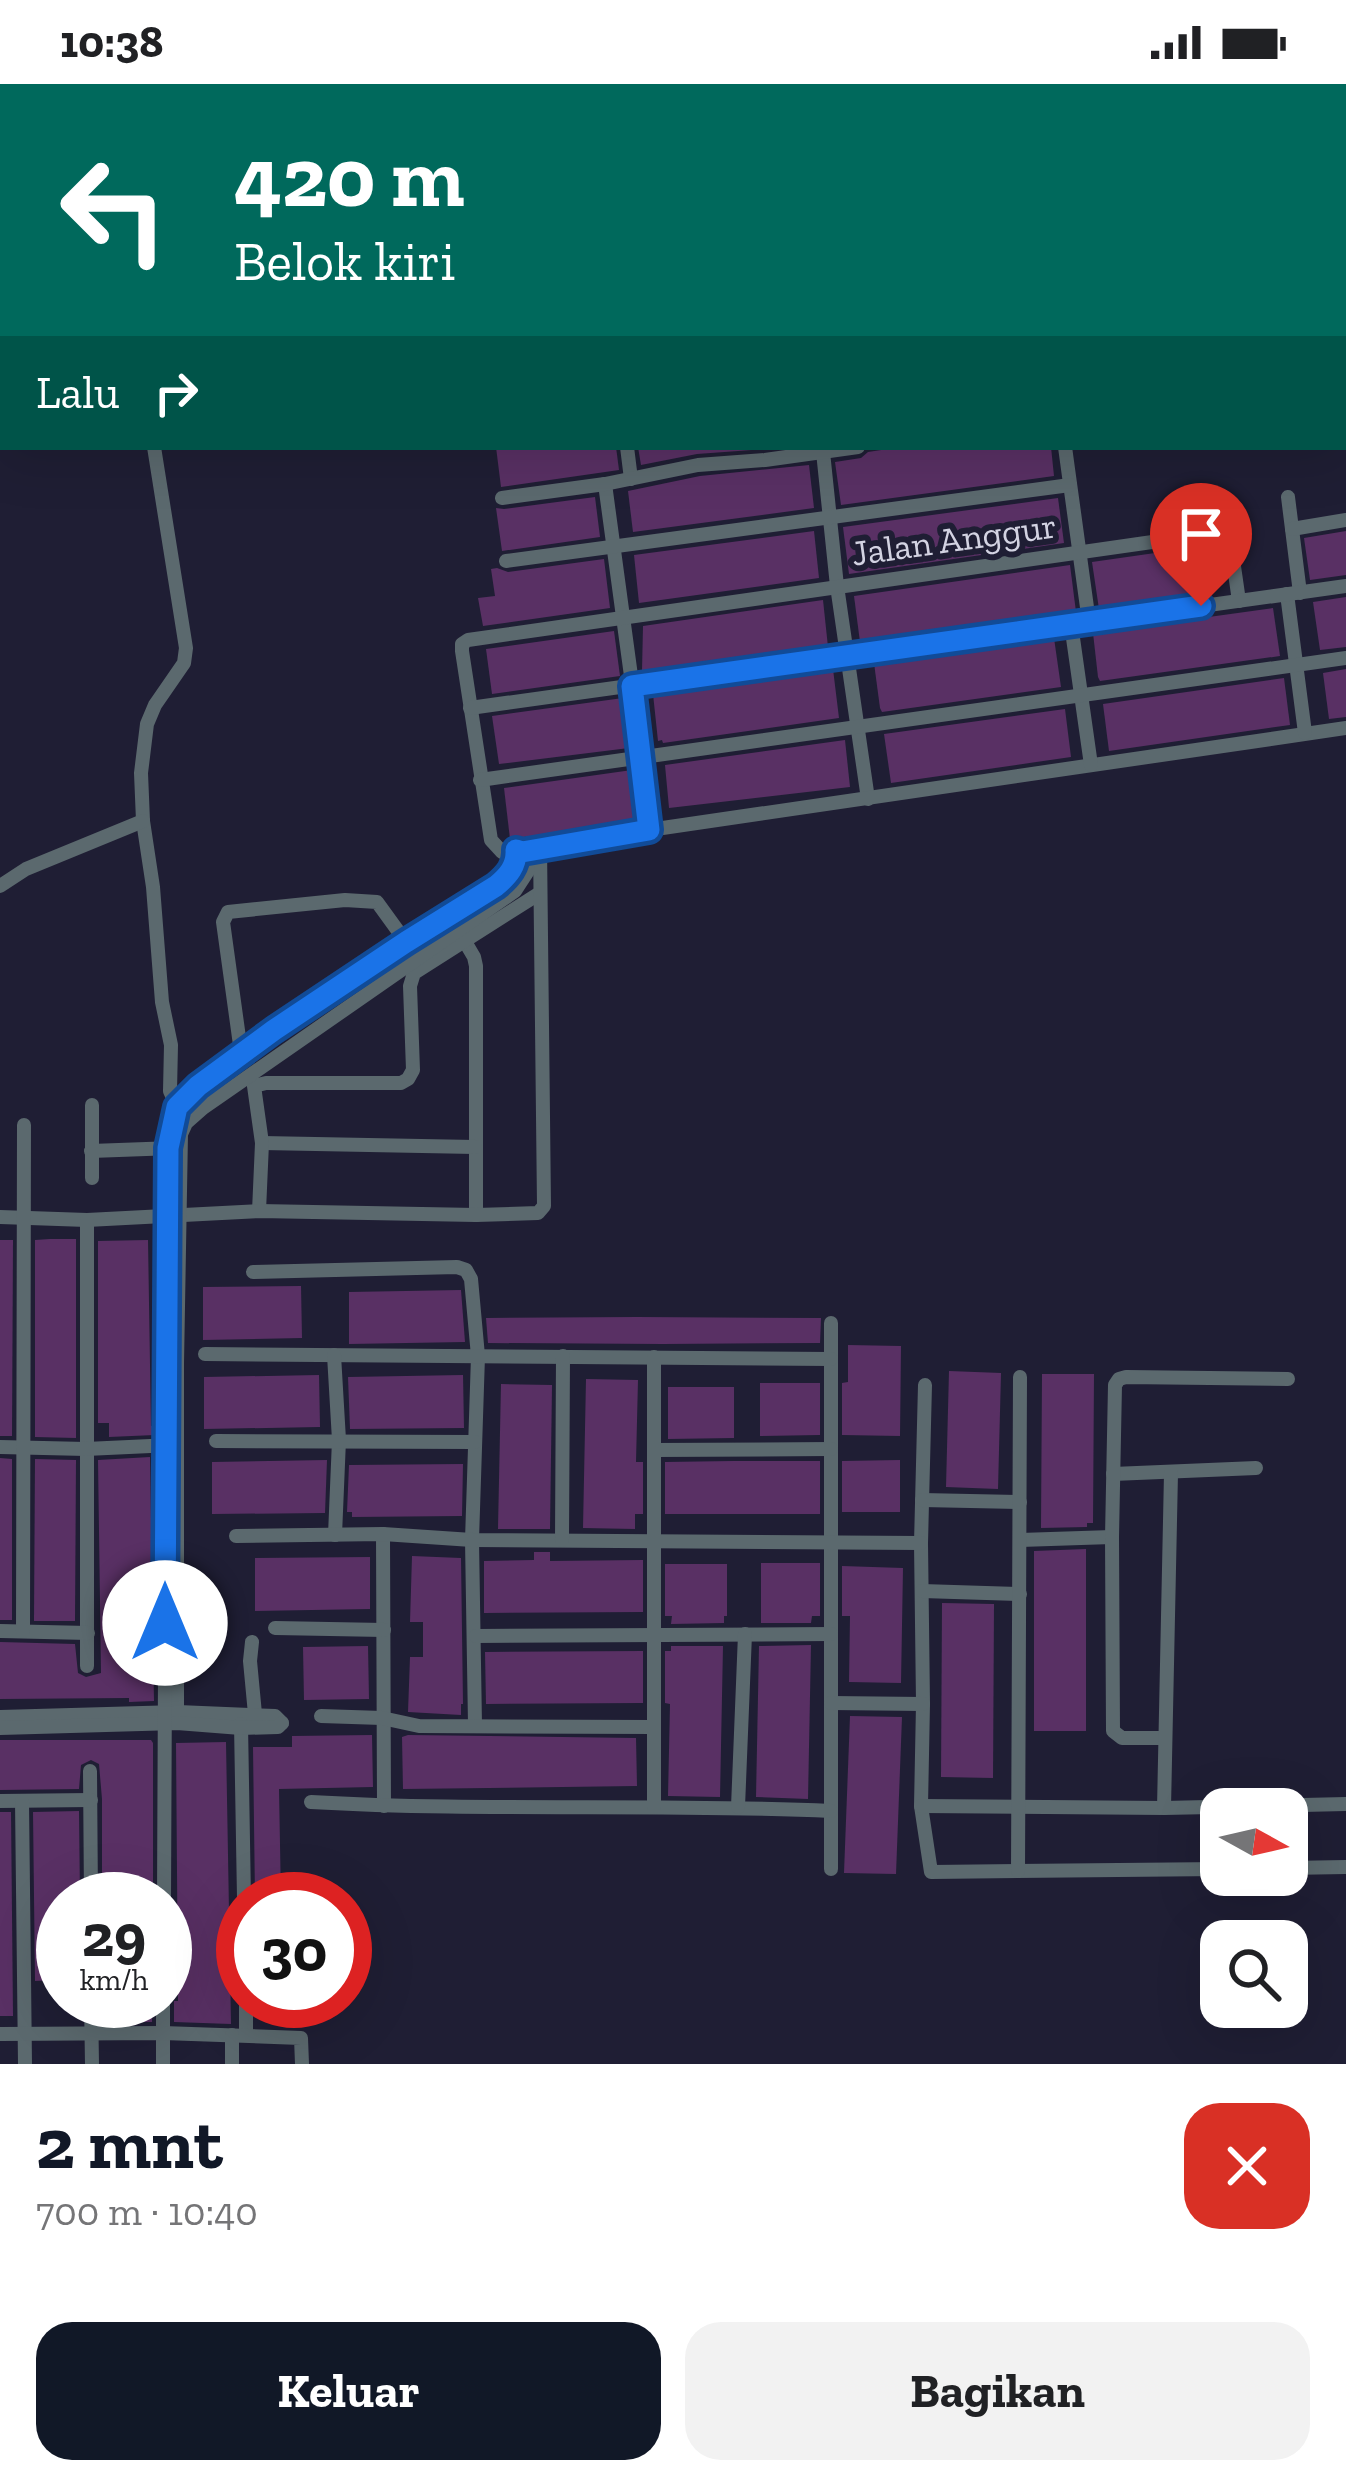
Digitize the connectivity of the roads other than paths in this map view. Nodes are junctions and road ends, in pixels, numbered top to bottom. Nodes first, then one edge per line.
1 (154, 450) edge
2 (627, 450) edge
3 (696, 450) edge
4 (826, 450) edge
5 (1065, 450) edge
6 (764, 453) edge
7 (698, 465) junction
8 (632, 479) junction
9 (605, 484) junction
10 (1070, 484) junction
11 (1224, 496) dead end
12 (1288, 497) dead end
13 (502, 498) dead end
14 (831, 517) junction
15 (1346, 520) edge
16 (1292, 529) junction
17 (1229, 531) junction
18 (613, 547) junction
19 (1079, 552) junction
20 (506, 562) dead end
21 (837, 586) junction
22 (1346, 586) edge
23 (1294, 593) junction
24 (1239, 601) junction
25 (623, 616) junction
26 (1089, 622) junction
27 (1071, 624) junction
28 (847, 656) junction
29 (1346, 658) edge
30 (1296, 665) junction
31 (632, 686) junction
32 (1082, 695) junction
33 (470, 708) junction
34 (857, 727) junction
35 (1346, 728) edge
36 (1305, 733) junction
37 (642, 757) junction
38 (1091, 765) junction
39 (480, 780) junction
40 (868, 799) junction
41 (142, 820) junction
42 (649, 830) junction
43 (528, 849) junction
44 (0, 886) edge
45 (540, 893) junction
46 (464, 940) junction
47 (406, 942) junction
48 (416, 967) junction
49 (241, 1052) junction
50 (252, 1080) junction
51 (92, 1106) dead end
52 (177, 1107) junction
53 (186, 1124) junction
54 (24, 1125) dead end
55 (262, 1143) junction
56 (475, 1147) junction
57 (174, 1148) junction
58 (92, 1151) junction
59 (92, 1178) dead end
60 (260, 1211) junction
61 (174, 1215) junction
62 (476, 1215) junction
63 (0, 1217) edge
64 (25, 1217) junction
65 (87, 1220) junction
66 (253, 1272) dead end
67 (831, 1323) dead end
68 (205, 1354) dead end
69 (334, 1355) junction
70 (563, 1356) junction
71 (478, 1357) junction
72 (654, 1357) junction
73 (831, 1359) junction
74 (1020, 1377) dead end
75 (1288, 1379) dead end
76 (925, 1385) dead end
77 (339, 1440) junction
78 (216, 1442) dead end
79 (475, 1442) junction
80 (171, 1445) junction
81 (0, 1447) edge
82 (21, 1447) junction
83 (831, 1449) junction
84 (86, 1450) junction
85 (654, 1450) junction
86 (1256, 1468) dead end
87 (1171, 1473) junction
88 (1113, 1474) junction
89 (922, 1500) junction
90 (1021, 1502) junction
91 (335, 1534) junction
92 (383, 1534) junction
93 (236, 1536) dead end
94 (1112, 1537) junction
95 (472, 1540) junction
96 (562, 1540) junction
97 (1020, 1540) junction
98 (654, 1542) junction
99 (830, 1543) junction
100 (921, 1543) junction
101 (922, 1592) junction
102 (1020, 1594) junction
103 (275, 1628) dead end
104 (384, 1630) junction
105 (0, 1631) edge
106 (23, 1631) junction
107 (88, 1633) junction
108 (745, 1634) junction
109 (831, 1634) junction
110 (653, 1635) junction
111 (476, 1636) junction
112 (252, 1642) dead end
113 (87, 1666) dead end
114 (831, 1703) junction
115 (923, 1704) junction
116 (321, 1716) dead end
117 (0, 1717) edge
118 (171, 1718) junction
119 (382, 1718) junction
120 (245, 1719) junction
121 (476, 1725) junction
122 (653, 1727) junction
123 (0, 1728) edge
124 (1166, 1738) junction
125 (91, 1771) dead end
126 (91, 1800) junction
127 (0, 1801) edge
128 (22, 1801) junction
129 (311, 1802) dead end
130 (1346, 1804) edge
131 (1021, 1805) junction
132 (384, 1806) junction
133 (921, 1806) junction
134 (654, 1807) junction
135 (738, 1807) junction
136 (1164, 1808) junction
137 (831, 1811) junction
138 (1346, 1867) edge
139 (1308, 1868) edge
140 (831, 1869) dead end
141 (1200, 1869) edge
142 (1018, 1871) junction
143 (91, 1872) edge
144 (165, 1872) edge
145 (244, 1872) edge
146 (91, 2028) edge
147 (163, 2028) edge
148 (240, 2028) edge
149 (91, 2032) junction
150 (24, 2033) junction
151 (163, 2033) junction
152 (0, 2034) edge
153 (239, 2035) junction
154 (25, 2064) edge
155 (92, 2064) edge
156 (163, 2064) edge
157 (232, 2064) edge
158 (302, 2064) edge

1 - 41 street
2 - 8 street
3 - 7 street
4 - 6 street
4 - 14 street
5 - 10 street
6 - 7 street
7 - 8 street
8 - 9 street
9 - 13 street
9 - 18 street
10 - 14 street
10 - 19 street
11 - 17 street
12 - 16 street
14 - 18 street
14 - 21 street
15 - 16 street
16 - 23 street
17 - 19 street, Jalan Anggur
17 - 24 street
18 - 20 street
18 - 25 street
19 - 21 street, Jalan Anggur
19 - 26 street
21 - 25 street, Jalan Anggur
21 - 28 street
22 - 23 street
23 - 24 street
23 - 30 street
24 - 26 street
25 - 31 street
25 - 33 street, Jalan Anggur
26 - 27 street
27 - 28 street
27 - 32 street
28 - 31 street
28 - 34 street
29 - 30 street
30 - 32 street
30 - 36 street
31 - 33 street
31 - 37 street
32 - 34 street
32 - 38 street
33 - 39 street
34 - 37 street
34 - 40 street
35 - 36 street
36 - 38 street
37 - 39 street
37 - 42 street
38 - 40 street
39 - 43 street
40 - 42 street
41 - 44 street
41 - 52 street
42 - 43 street
43 - 45 street
43 - 47 street
43 - 48 street
45 - 46 street
45 - 62 street
46 - 48 street
46 - 56 street
47 - 48 street
47 - 49 street
47 - 49 street
48 - 50 street
48 - 50 street
49 - 52 street
50 - 53 street
50 - 55 street
51 - 58 street
52 - 53 street
52 - 57 street
53 - 57 street
54 - 64 street
55 - 56 street
55 - 60 street
56 - 62 street
57 - 58 street
57 - 61 street
58 - 59 street
60 - 61 street
60 - 62 street
61 - 65 street
61 - 80 street
63 - 64 street
64 - 65 street
64 - 82 street
65 - 84 street
66 - 71 street
67 - 73 street
68 - 69 street
69 - 71 street
69 - 77 street
70 - 71 street
70 - 72 street
70 - 96 street
71 - 79 street
72 - 73 street
72 - 85 street
73 - 83 street
74 - 90 street
75 - 88 street
76 - 89 street
77 - 78 street
77 - 79 street
77 - 91 street
79 - 95 street
80 - 84 street
80 - 118 street
81 - 82 street
82 - 84 street
82 - 106 street
83 - 85 street
83 - 99 street
84 - 107 street
85 - 98 street
86 - 87 street
87 - 88 street
87 - 124 street
88 - 94 street
89 - 90 street
89 - 100 street
90 - 97 street
91 - 92 street
91 - 93 street
92 - 95 street
92 - 104 street
94 - 97 street
94 - 124 street
95 - 96 street
95 - 111 street
96 - 98 street
97 - 102 street
98 - 99 street
98 - 110 street
99 - 100 street
99 - 109 street
100 - 101 street
101 - 102 street
101 - 115 street
102 - 131 street
103 - 104 street
104 - 119 street
105 - 106 street
106 - 107 street
107 - 113 street
108 - 109 street
108 - 110 street
108 - 135 street
109 - 114 street
110 - 111 street
110 - 122 street
111 - 121 street
112 - 120 street
114 - 115 street
114 - 137 street
115 - 133 street
116 - 119 street
117 - 118 street
118 - 120 street
118 - 123 street
118 - 144 street
119 - 121 street
119 - 132 street
120 - 145 street
121 - 122 street
122 - 134 street
124 - 136 street
125 - 126 street
126 - 128 street
126 - 143 street
127 - 128 street
128 - 150 street
129 - 132 street
130 - 136 street
131 - 133 street
131 - 136 street
131 - 142 street
132 - 134 street
133 - 142 street
134 - 135 street
135 - 137 street
137 - 140 street
138 - 139 street
141 - 142 street
146 - 149 street
147 - 151 street
148 - 153 street
149 - 150 street
149 - 151 street
149 - 155 street
150 - 152 street
150 - 154 street
151 - 153 street
151 - 156 street
153 - 157 street
153 - 158 street

